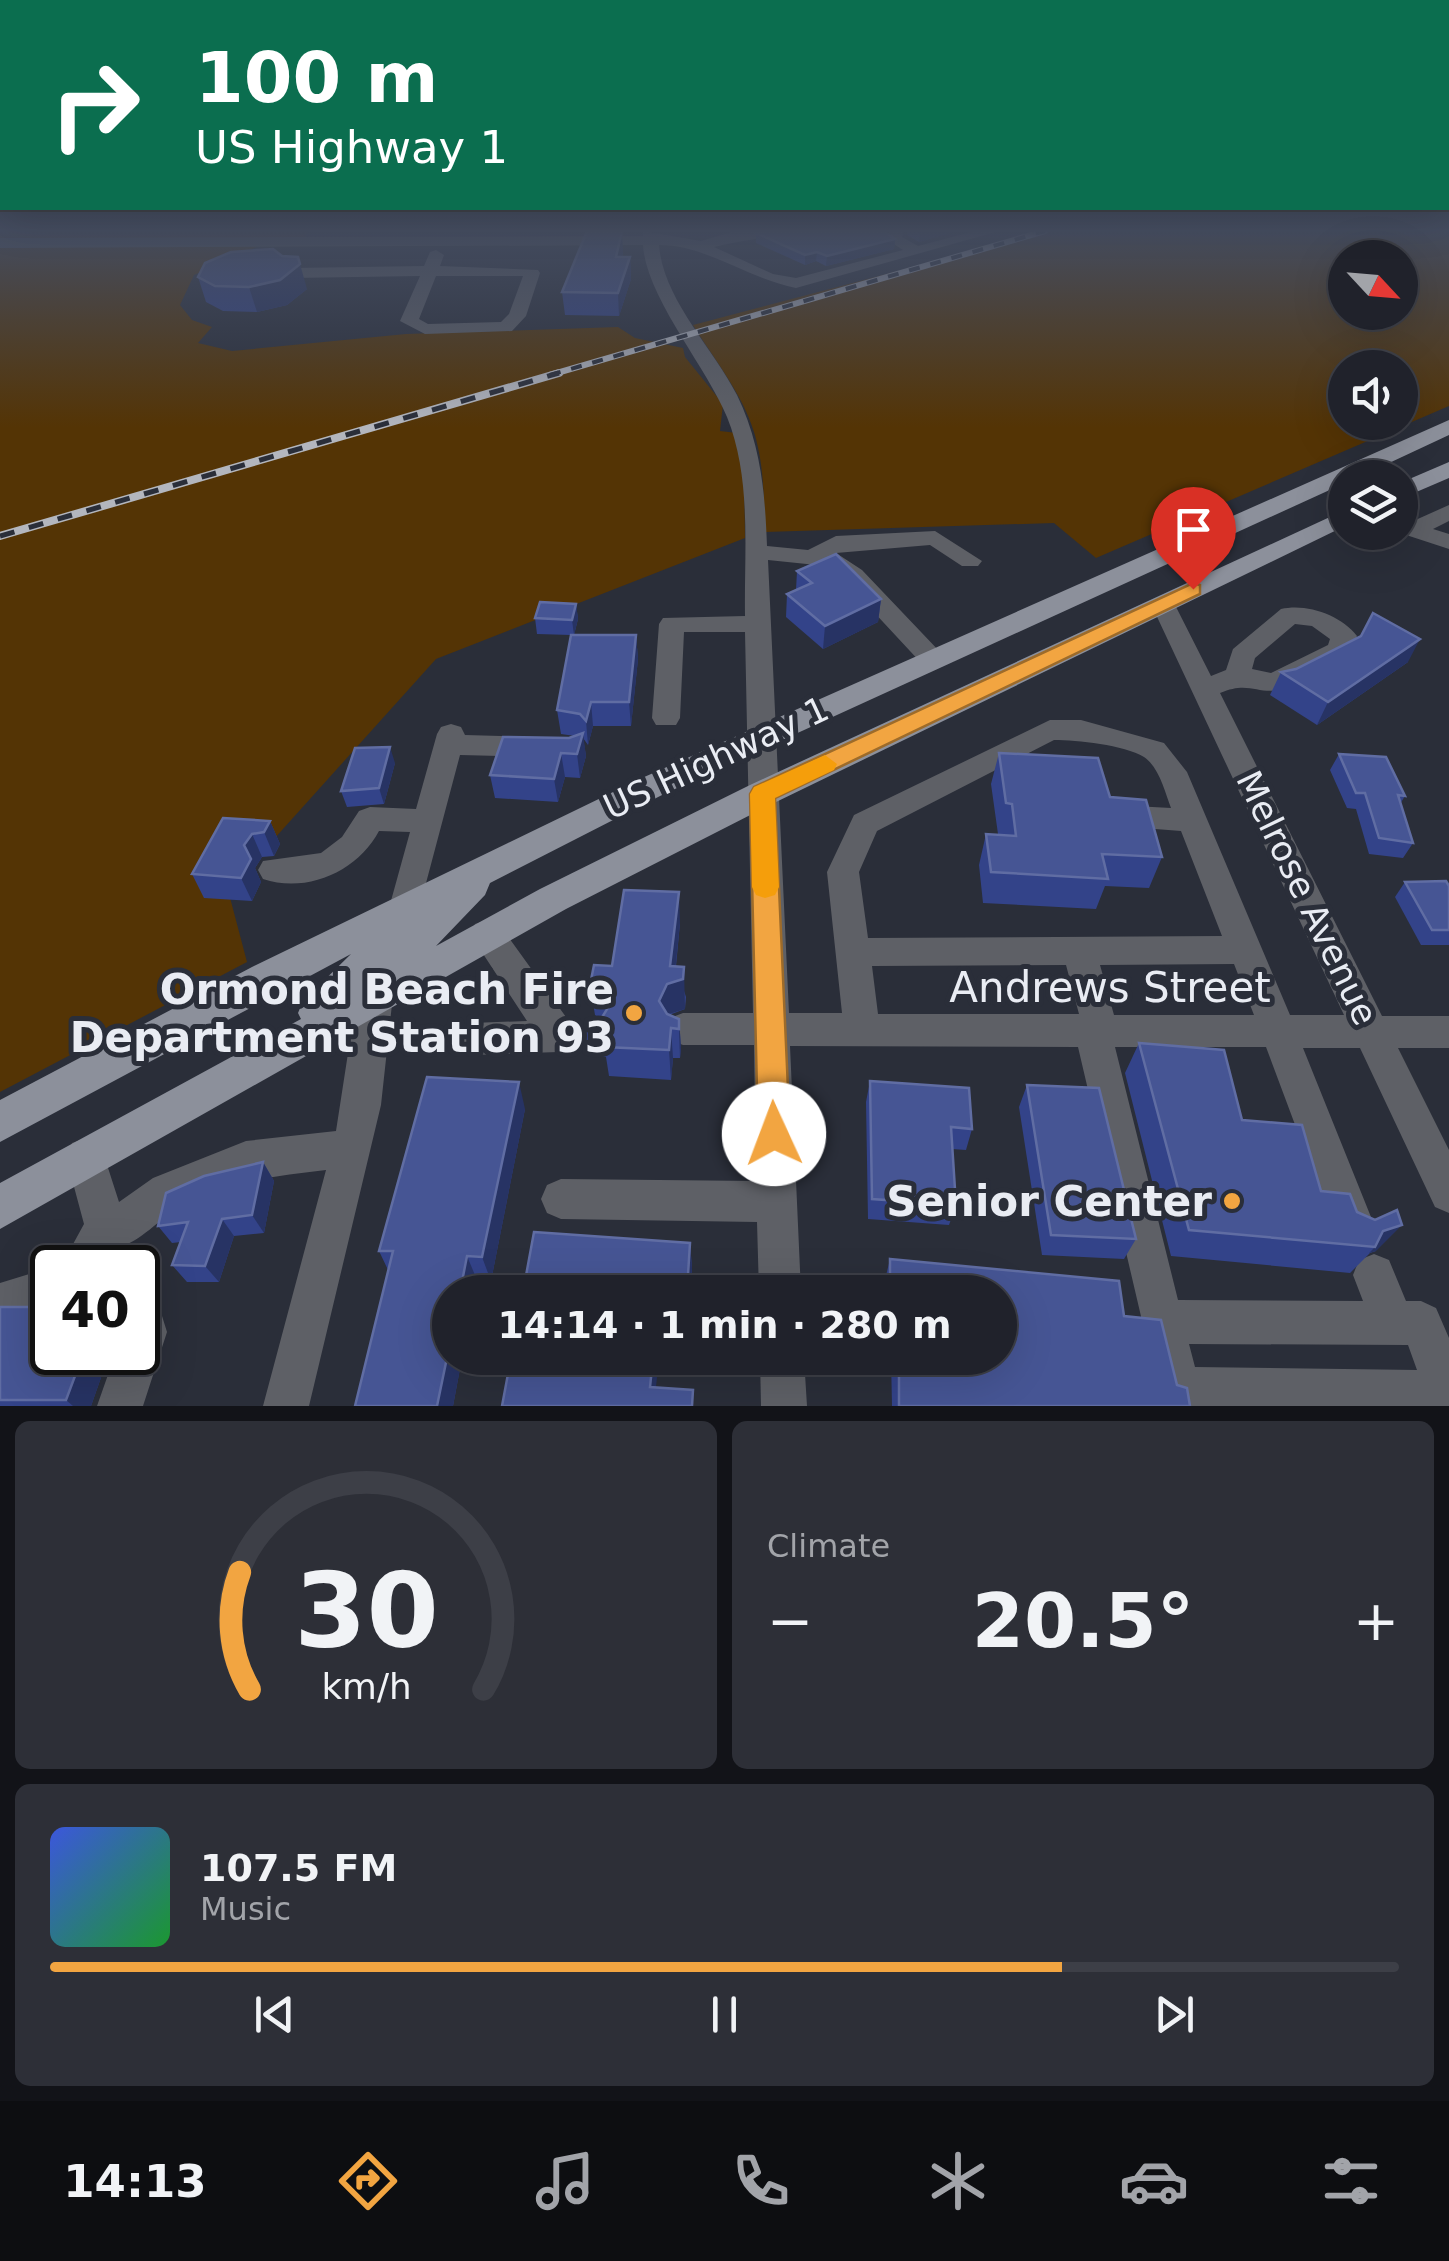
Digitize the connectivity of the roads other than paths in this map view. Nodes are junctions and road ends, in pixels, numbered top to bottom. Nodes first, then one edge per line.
1 (419, 297) edge
2 (523, 297) edge
3 (670, 297) edge
4 (1449, 427) edge
5 (1449, 468) edge
6 (1418, 483) edge
7 (1449, 512) edge
8 (1418, 524) edge
9 (1328, 526) edge
10 (1418, 533) edge
11 (1449, 542) edge
12 (1173, 550) junction
13 (756, 552) junction
14 (816, 555) junction
15 (970, 561) dead end
16 (1163, 604) junction
17 (758, 624) junction
18 (932, 659) junction
19 (1238, 675) dead end
20 (1205, 689) junction
21 (666, 718) dead end
22 (1086, 731) junction
23 (760, 736) junction
24 (572, 748) edge
25 (762, 794) junction
26 (1192, 820) junction
27 (428, 821) junction
28 (502, 860) junction
29 (274, 870) dead end
30 (405, 908) junction
31 (488, 934) junction
32 (1079, 950) junction
33 (1245, 950) junction
34 (853, 952) junction
35 (375, 995) junction
36 (682, 1029) edge
37 (770, 1030) junction
38 (862, 1030) junction
39 (1097, 1032) junction
40 (1449, 1032) edge
41 (1279, 1033) junction
42 (1374, 1034) junction
43 (472, 1039) dead end
44 (278, 1049) junction
45 (0, 1122) edge
46 (351, 1148) junction
47 (86, 1157) junction
48 (1449, 1194) edge
49 (561, 1199) dead end
50 (777, 1202) junction
51 (0, 1207) edge
52 (1352, 1222) edge
53 (97, 1245) edge
54 (104, 1245) edge
55 (779, 1275) edge
56 (1374, 1275) dead end
57 (30, 1296) edge
58 (0, 1306) edge
59 (1162, 1322) junction
60 (1393, 1324) junction
61 (130, 1375) edge
62 (783, 1375) edge
63 (1449, 1393) edge
64 (120, 1406) edge
65 (286, 1406) edge
66 (784, 1406) edge

1 - 2 street
3 - 13 street
4 - 12 main road, US Highway 1
5 - 6 main road
7 - 8 street
9 - 16 main road, US Highway 1
10 - 11 street
12 - 16 main road
12 - 18 main road, US Highway 1
13 - 14 street
13 - 17 street
14 - 15 street
14 - 18 street
16 - 20 street, Melrose Avenue
16 - 25 main road, US Highway 1
17 - 21 street
17 - 23 street
18 - 23 main road, US Highway 1
19 - 20 street
20 - 42 street, Melrose Avenue
22 - 26 street
22 - 26 street
22 - 34 street
23 - 25 street
23 - 28 main road, US Highway 1
24 - 27 street
25 - 31 main road, US Highway 1
25 - 37 street
26 - 33 street
27 - 29 street
27 - 30 street
28 - 30 main road, US Highway 1
28 - 35 main road
30 - 44 main road
30 - 45 main road, US Highway 1
31 - 35 main road, US Highway 1
31 - 43 street
32 - 33 street
32 - 34 street
32 - 39 street
33 - 41 street
34 - 38 street
35 - 44 main road, US Highway 1
35 - 46 street
36 - 37 street, Andrews Street
37 - 38 street, Andrews Street
37 - 50 street
38 - 39 street, Andrews Street
39 - 41 street, Andrews Street
39 - 59 street
40 - 42 street, Andrews Street
41 - 42 street, Andrews Street
41 - 52 street
42 - 48 street, Melrose Avenue
44 - 47 main road, US Highway 1
46 - 54 street
46 - 65 street
47 - 51 main road, US Highway 1
47 - 53 street
49 - 50 street
50 - 55 street
56 - 60 street
57 - 58 street
59 - 60 street
59 - 63 street
60 - 63 street
61 - 64 street
62 - 66 street

